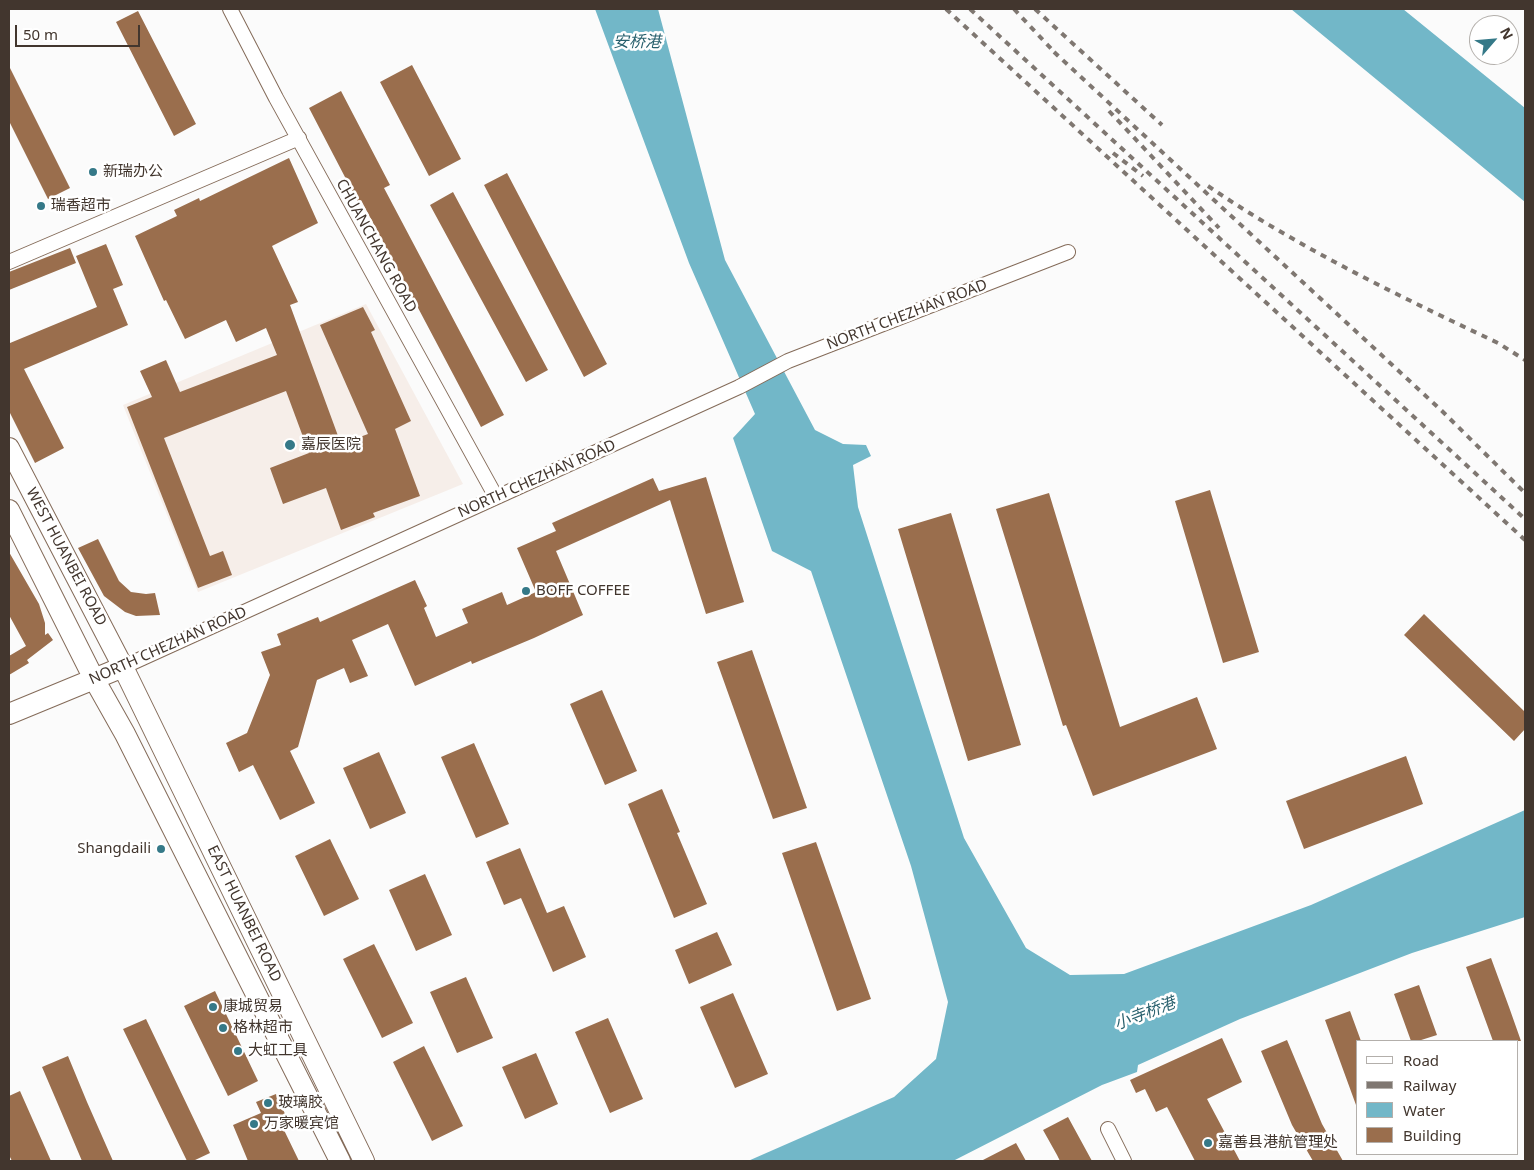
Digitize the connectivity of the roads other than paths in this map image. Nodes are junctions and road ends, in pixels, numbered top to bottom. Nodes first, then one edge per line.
1 (230, 9) edge
2 (298, 138) junction
3 (1068, 252) dead end
4 (9, 262) edge
5 (9, 448) edge
6 (496, 497) junction
7 (9, 510) edge
8 (123, 666) junction
9 (94, 679) junction
10 (9, 714) edge
11 (1108, 1129) dead end
12 (340, 1161) edge
13 (364, 1161) edge
14 (1124, 1161) edge

1 - 2 street, CHUANCHANG ROAD
2 - 4 street
2 - 6 street, CHUANCHANG ROAD
3 - 6 street, NORTH CHEZHAN ROAD
5 - 8 street, WEST HUANBEI ROAD
6 - 8 street, NORTH CHEZHAN ROAD
7 - 9 street, WEST HUANBEI ROAD
8 - 9 street, NORTH CHEZHAN ROAD
8 - 13 street, EAST HUANBEI ROAD
9 - 10 street, NORTH CHEZHAN ROAD
9 - 12 street, EAST HUANBEI ROAD
11 - 14 street

